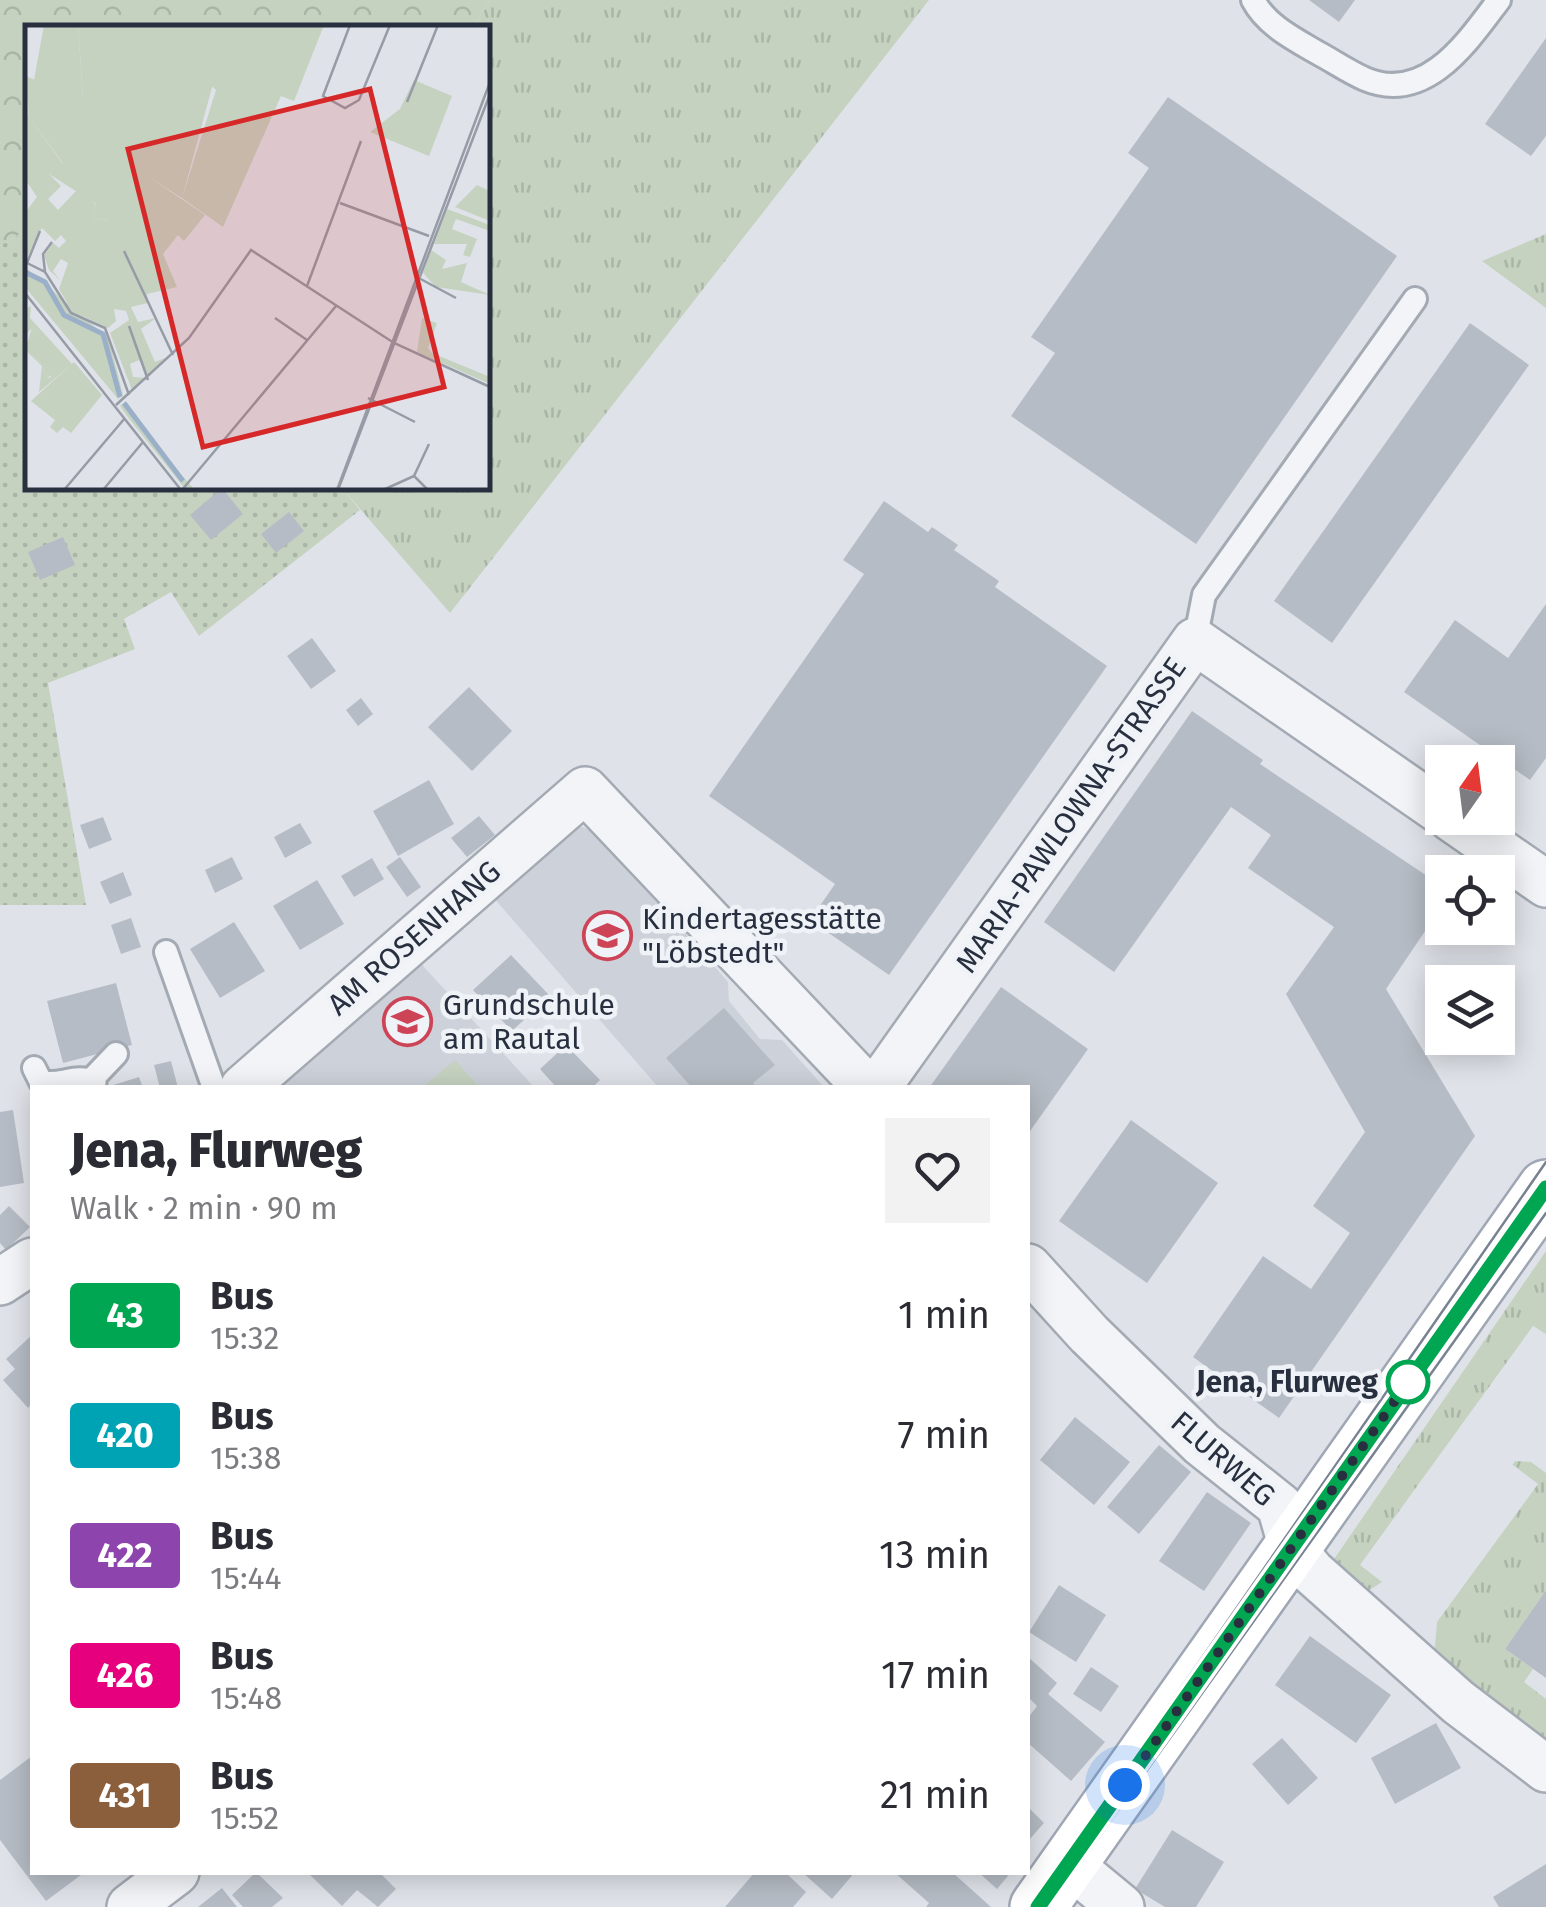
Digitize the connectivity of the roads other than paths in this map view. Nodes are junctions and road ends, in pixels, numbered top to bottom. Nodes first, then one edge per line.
1 (1253, 0) edge
2 (1498, 0) edge
3 (1414, 299) dead end
4 (1195, 640) junction
5 (1425, 800) edge
6 (1475, 835) edge
7 (1546, 884) edge
8 (166, 952) dead end
9 (116, 1054) dead end
10 (34, 1068) dead end
11 (94, 1085) edge
12 (213, 1085) edge
13 (246, 1085) edge
14 (864, 1085) edge
15 (879, 1085) edge
16 (1544, 1195) edge
17 (30, 1262) edge
18 (1030, 1269) edge
19 (0, 1282) edge
20 (1292, 1548) junction
21 (1546, 1769) edge
22 (1069, 1864) junction
23 (172, 1875) edge
24 (130, 1907) edge
25 (1038, 1907) edge
26 (1121, 1907) edge

1 - 2 lane
3 - 4 lane
4 - 5 street, MARIA-PAWLOWNA-STRASSE
4 - 15 street, MARIA-PAWLOWNA-STRASSE
6 - 7 street
8 - 12 lane
9 - 11 lane
10 - 11 lane
13 - 14 street, AM ROSENHANG
16 - 20 main road
17 - 19 street
18 - 20 street, FLURWEG
20 - 21 street, FLURWEG
20 - 22 main road
22 - 25 main road
22 - 26 street
23 - 24 street

